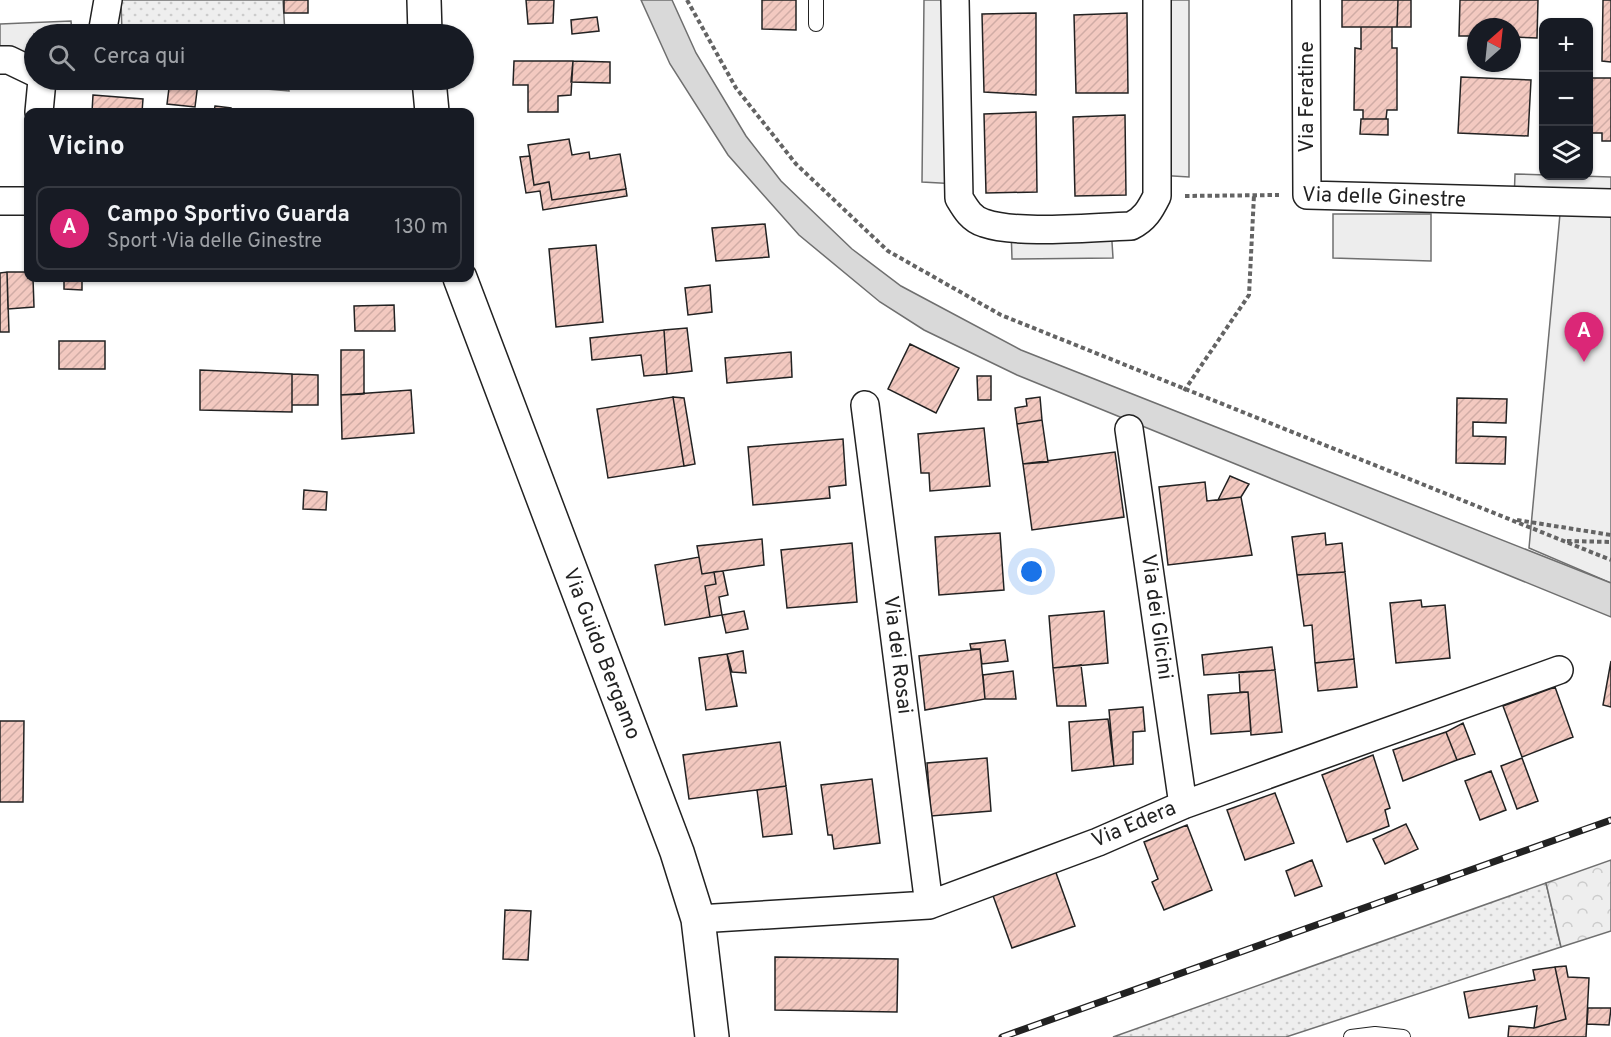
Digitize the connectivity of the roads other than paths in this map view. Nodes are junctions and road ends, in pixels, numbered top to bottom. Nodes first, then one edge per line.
1 (108, 0) edge
2 (424, 0) edge
3 (816, 0) edge
4 (955, 0) edge
5 (1157, 0) edge
6 (1306, 0) edge
7 (104, 24) edge
8 (425, 24) edge
9 (816, 24) dead end
10 (0, 60) edge
11 (24, 67) edge
12 (41, 90) edge
13 (430, 90) edge
14 (39, 108) edge
15 (432, 108) edge
16 (1307, 195) joint
17 (0, 201) edge
18 (24, 201) edge
19 (1611, 203) edge
20 (459, 282) edge
21 (865, 405) dead end
22 (1129, 429) dead end
23 (1559, 670) dead end
24 (1183, 805) junction
25 (929, 905) junction
26 (698, 919) junction
27 (712, 1037) edge
28 (1351, 1037) edge
29 (1403, 1037) edge

1 - 7 street
2 - 8 main road
3 - 9 lane
4 - 5 street
6 - 16 street, Via Feratine
10 - 11 street
12 - 14 street
13 - 15 main road
16 - 19 street, Via delle Ginestre
17 - 18 street
20 - 26 main road, Via Guido Bergamo
21 - 25 street, Via dei Rosai
22 - 24 street, Via dei Glicini
23 - 24 street, Via Edera
24 - 25 street, Via Edera
25 - 26 street, Via Edera
26 - 27 main road, Via Guido Bergamo
28 - 29 lane

